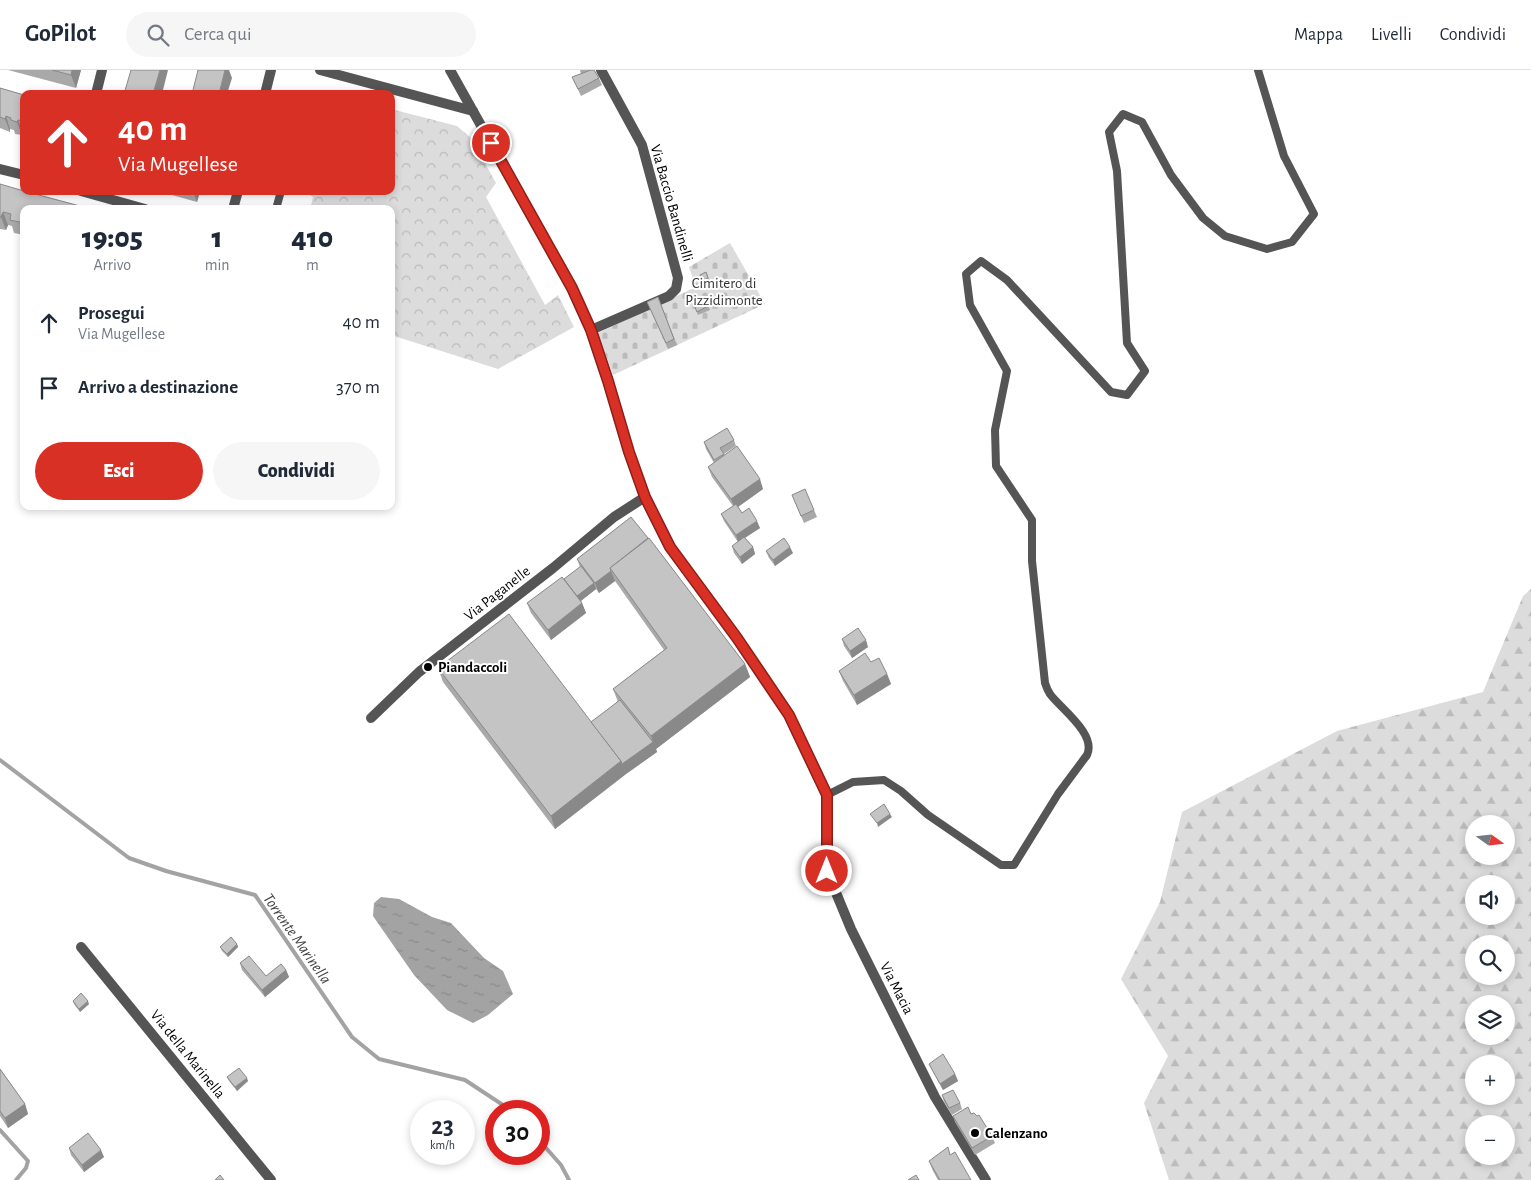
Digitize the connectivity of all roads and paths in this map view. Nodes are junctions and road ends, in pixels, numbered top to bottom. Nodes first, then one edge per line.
1 (102, 70) edge
2 (271, 70) edge
3 (320, 70) edge
4 (450, 70) edge
5 (601, 70) edge
6 (1258, 70) edge
7 (97, 90) edge
8 (266, 90) edge
9 (394, 90) edge
10 (395, 90) edge
11 (472, 111) junction
12 (0, 169) edge
13 (20, 174) edge
14 (95, 195) edge
15 (131, 205) edge
16 (591, 330) junction
17 (645, 497) junction
18 (371, 718) dead end
19 (827, 795) junction
20 (81, 947) dead end
21 (271, 1180) edge
22 (986, 1180) edge

1 - 7 street
2 - 8 street
3 - 9 street
4 - 11 street
5 - 16 street, Via Baccio Bandinelli
6 - 19 lane
10 - 11 street
11 - 16 street
12 - 13 street
14 - 15 street
16 - 17 street
17 - 18 street, Via Paganelle
17 - 19 street
19 - 22 street, Via Macia
20 - 21 street, Via della Marinella

